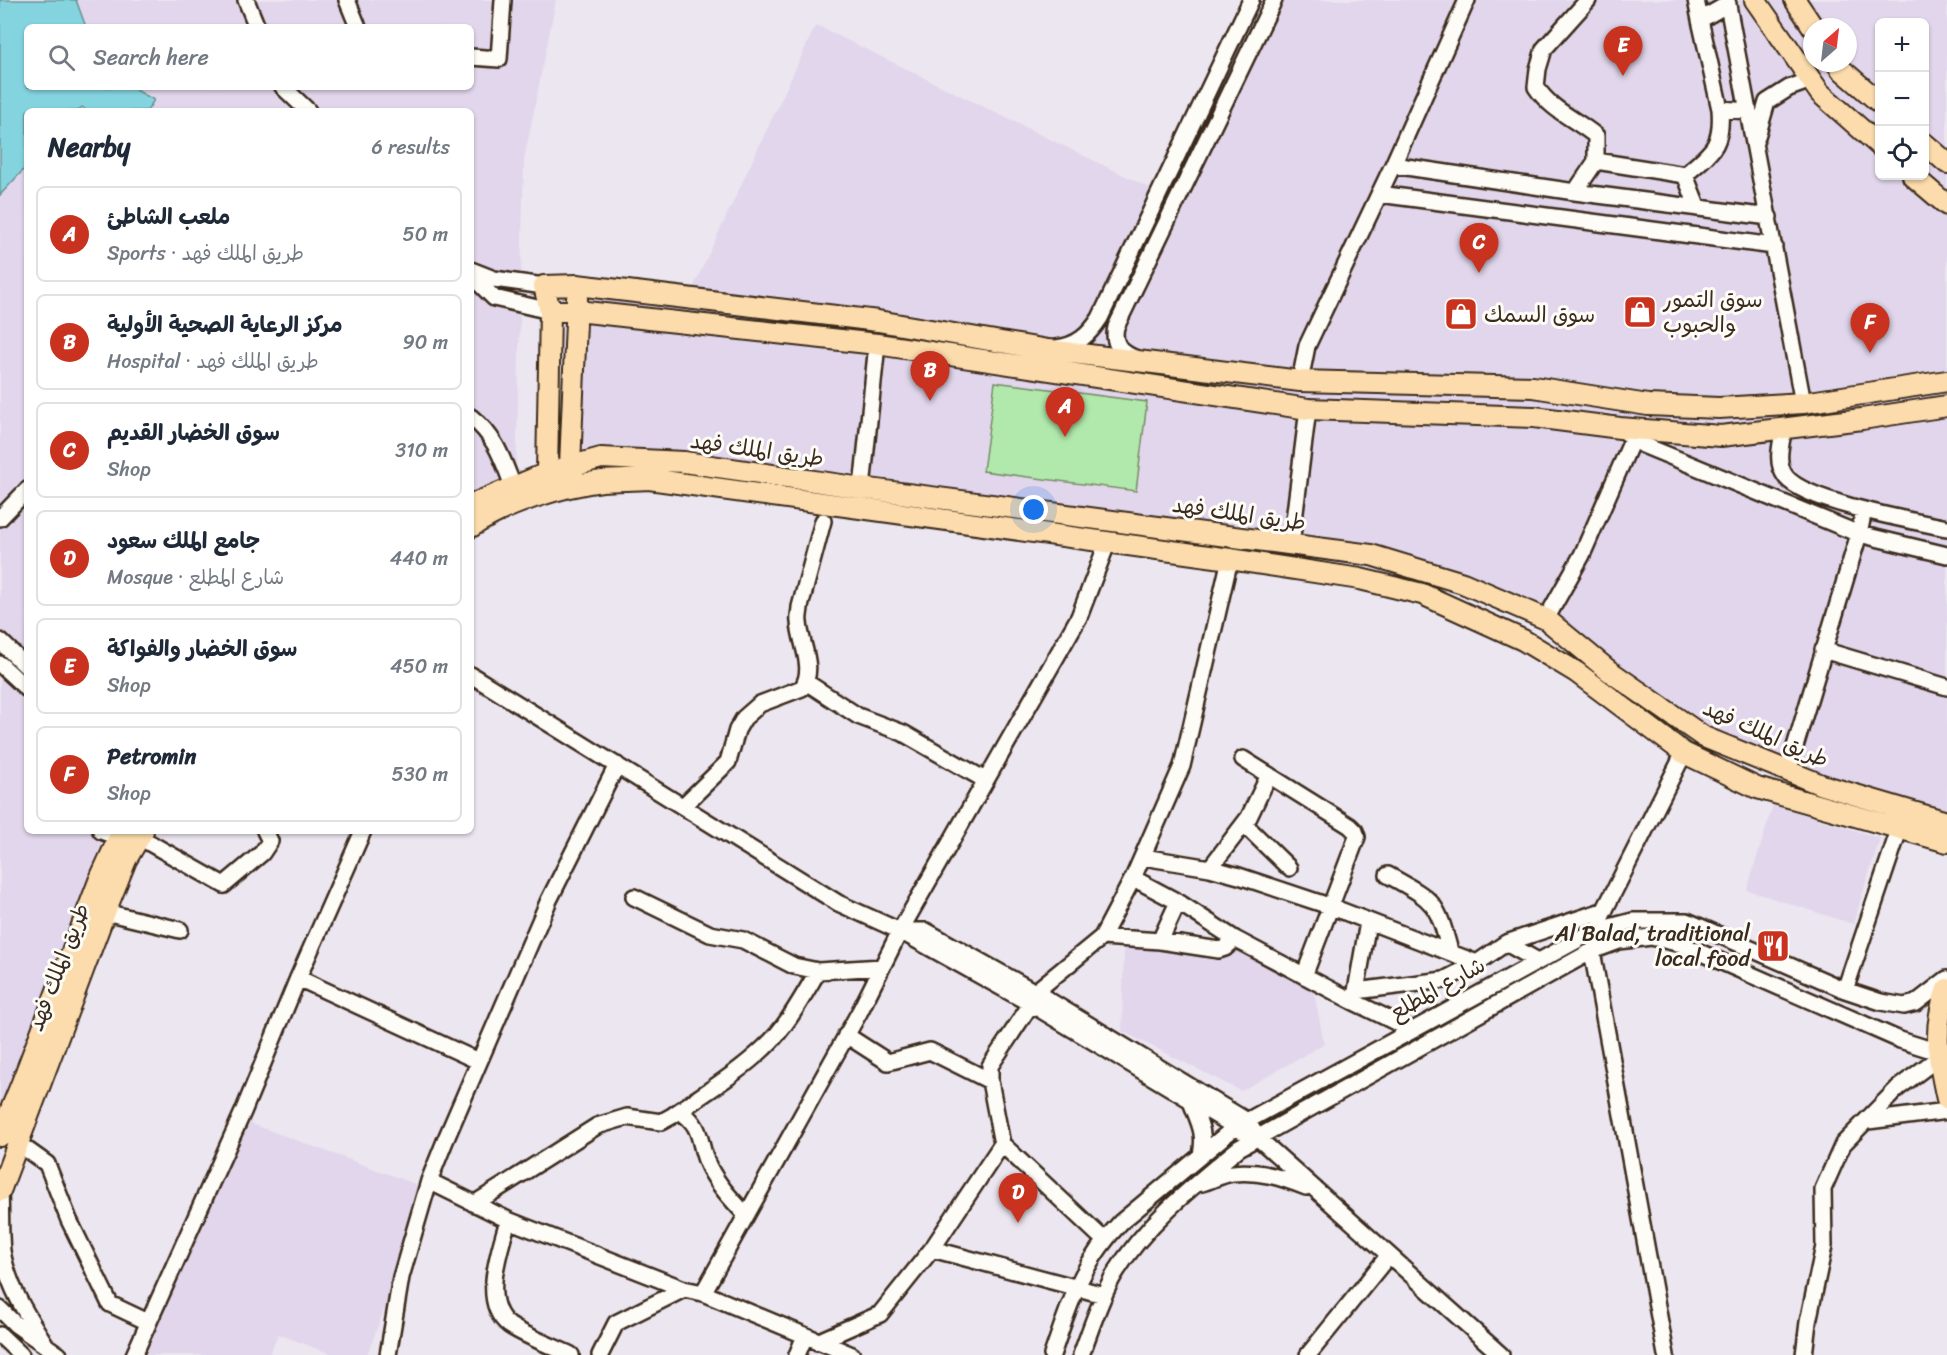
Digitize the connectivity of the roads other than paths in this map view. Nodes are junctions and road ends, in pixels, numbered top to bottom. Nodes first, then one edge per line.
1 (246, 0) edge
2 (347, 0) edge
3 (503, 0) edge
4 (1251, 0) edge
5 (1274, 0) edge
6 (1467, 0) edge
7 (1588, 0) edge
8 (1696, 0) edge
9 (1755, 0) edge
10 (1795, 0) edge
11 (1727, 2) edge
12 (1807, 18) edge
13 (1700, 20) junction
14 (256, 24) edge
15 (357, 24) edge
16 (474, 57) edge
17 (1847, 72) edge
18 (1811, 80) junction
19 (286, 90) edge
20 (1875, 98) edge
21 (305, 108) edge
22 (1720, 109) junction
23 (1749, 111) junction
24 (1875, 142) edge
25 (1755, 143) junction
26 (1929, 147) edge
27 (1596, 161) junction
28 (1947, 163) edge
29 (1393, 165) junction
30 (1685, 175) junction
31 (1918, 180) edge
32 (1575, 192) junction
33 (1379, 194) junction
34 (1947, 205) edge
35 (1698, 208) junction
36 (1769, 217) junction
37 (1774, 246) junction
38 (474, 271) edge
39 (474, 275) edge
40 (577, 285) junction
41 (544, 286) junction
42 (550, 311) junction
43 (577, 311) junction
44 (877, 344) junction
45 (1048, 350) junction
46 (1142, 361) junction
47 (1300, 381) junction
48 (1947, 381) edge
49 (1803, 403) junction
50 (1947, 406) edge
51 (1308, 409) junction
52 (474, 419) edge
53 (1784, 428) junction
54 (1627, 433) junction
55 (570, 466) junction
56 (547, 473) junction
57 (513, 486) junction
58 (862, 488) junction
59 (24, 493) edge
60 (474, 505) edge
61 (1019, 508) junction
62 (1864, 510) junction
63 (0, 518) edge
64 (823, 521) dead end
65 (474, 525) edge
66 (1947, 528) edge
67 (1017, 529) junction
68 (1859, 534) junction
69 (1108, 541) junction
70 (1291, 544) junction
71 (1947, 555) edge
72 (1230, 559) junction
73 (1546, 620) junction
74 (0, 641) edge
75 (1823, 650) junction
76 (0, 664) edge
77 (24, 664) edge
78 (474, 677) edge
79 (806, 682) junction
80 (24, 686) edge
81 (1947, 687) edge
82 (1684, 753) junction
83 (1243, 759) dead end
84 (617, 765) junction
85 (1788, 770) junction
86 (1269, 776) junction
87 (985, 780) junction
88 (683, 806) junction
89 (1947, 822) edge
90 (1244, 824) junction
91 (1899, 830) junction
92 (124, 834) edge
93 (124, 834) edge
94 (126, 834) edge
95 (266, 834) edge
96 (362, 834) edge
97 (1947, 842) edge
98 (1143, 856) junction
99 (1210, 868) junction
100 (1289, 868) dead end
101 (1388, 875) dead end
102 (1133, 878) junction
103 (634, 897) dead end
104 (1178, 902) junction
105 (1332, 907) junction
106 (1605, 910) junction
107 (105, 912) junction
108 (1368, 922) junction
109 (180, 930) dead end
110 (900, 931) junction
111 (1594, 931) junction
112 (1102, 937) junction
113 (1235, 939) junction
114 (1160, 940) junction
115 (1506, 943) junction
116 (1450, 951) junction
117 (1592, 951) junction
118 (1538, 961) junction
119 (1477, 963) junction
120 (882, 967) junction
121 (818, 971) junction
122 (1304, 976) junction
123 (298, 978) junction
124 (1947, 979) edge
125 (1947, 989) edge
126 (1845, 990) junction
127 (1354, 996) junction
128 (1033, 998) junction
129 (1412, 1030) junction
130 (846, 1035) junction
131 (1938, 1055) junction
132 (478, 1060) junction
133 (990, 1081) junction
134 (1947, 1099) edge
135 (1190, 1100) junction
136 (680, 1111) junction
137 (1947, 1111) edge
138 (1868, 1121) junction
139 (1241, 1124) junction
140 (0, 1136) edge
141 (1258, 1138) junction
142 (19, 1144) junction
143 (1002, 1144) junction
144 (1201, 1155) junction
145 (429, 1181) junction
146 (1194, 1186) junction
147 (0, 1191) edge
148 (1315, 1191) junction
149 (474, 1204) junction
150 (746, 1215) junction
151 (508, 1220) junction
152 (1104, 1240) junction
153 (932, 1249) junction
154 (1389, 1255) junction
155 (1075, 1287) junction
156 (684, 1289) junction
157 (703, 1293) junction
158 (1104, 1295) junction
159 (0, 1309) edge
160 (148, 1322) junction
161 (17, 1326) junction
162 (811, 1339) junction
163 (2, 1343) edge
164 (53, 1351) edge
165 (20, 1354) edge
166 (134, 1355) edge
167 (388, 1355) edge
168 (571, 1355) edge
169 (600, 1355) edge
170 (797, 1355) edge
171 (852, 1355) edge
172 (1052, 1355) edge
173 (1081, 1355) edge
174 (1308, 1355) edge
175 (1501, 1355) edge
176 (1666, 1355) edge
177 (1804, 1355) edge

1 - 14 street
2 - 15 street
3 - 16 street
4 - 45 street
5 - 46 street
6 - 29 street
7 - 27 street
8 - 13 street
9 - 18 main road
10 - 12 main road
11 - 13 street
11 - 23 street
13 - 22 street
17 - 20 main road
18 - 24 main road
18 - 25 street
19 - 21 street
22 - 23 street
22 - 30 street
23 - 25 street
25 - 36 street
26 - 28 main road
27 - 30 street
27 - 32 street
29 - 32 street
29 - 33 street
30 - 35 street
31 - 34 main road
32 - 35 street
33 - 37 street
33 - 47 street
35 - 36 street
36 - 37 street
37 - 49 street
38 - 41 street
39 - 42 street
40 - 41 main road
40 - 43 main road
40 - 45 main road
41 - 42 main road
42 - 43 main road
42 - 56 main road
43 - 44 main road
43 - 55 main road
44 - 51 main road
44 - 58 street
45 - 46 main road
46 - 47 main road
47 - 49 main road
48 - 49 main road
50 - 53 main road
51 - 54 main road
51 - 70 street
52 - 57 street
53 - 54 main road
53 - 62 street
54 - 68 street
54 - 73 street
55 - 56 main road, طريق الملك فهد
55 - 58 main road, طريق الملك فهد
56 - 57 main road, طريق الملك فهد
57 - 60 main road, طريق الملك فهد
58 - 61 main road, طريق الملك فهد
59 - 63 street
61 - 67 main road
61 - 70 main road, طريق الملك فهد
62 - 66 street
62 - 68 street
64 - 79 street
65 - 67 main road, طريق الملك فهد
67 - 69 main road, طريق الملك فهد
68 - 71 street
68 - 75 street
69 - 72 main road, طريق الملك فهد
69 - 87 street
70 - 73 main road, طريق الملك فهد
72 - 82 main road, طريق الملك فهد
72 - 98 street
73 - 85 main road, طريق الملك فهد
74 - 77 street
75 - 81 street
75 - 85 street
76 - 80 street
78 - 84 street
79 - 87 street
79 - 88 street
82 - 91 main road, طريق الملك فهد
82 - 106 street
83 - 86 street
84 - 88 street
84 - 132 street
85 - 89 main road, طريق الملك فهد
86 - 90 street
86 - 105 street
87 - 110 street
88 - 110 street
90 - 99 street
90 - 100 street
91 - 97 main road, طريق الملك فهد
91 - 126 street
92 - 107 main road, طريق الملك فهد
93 - 140 main road, طريق الملك فهد
94 - 95 street
96 - 123 street
98 - 99 street
98 - 102 street
99 - 105 street
101 - 116 street
102 - 104 street
102 - 112 street
103 - 121 street
104 - 113 street
104 - 114 street
105 - 108 street
105 - 122 street
106 - 111 street
106 - 115 street
107 - 109 street
107 - 142 main road, طريق الملك فهد
108 - 116 street
108 - 127 street
110 - 120 street
110 - 128 street
111 - 118 street, شارع المطلع
111 - 126 street, شارع المطلع
112 - 114 street
112 - 128 street
113 - 114 street
113 - 122 street
115 - 118 street
115 - 119 street
116 - 119 street
117 - 131 street, شارع المطلع
117 - 141 street, شارع المطلع
117 - 176 street
118 - 129 street, شارع المطلع
119 - 127 street
120 - 121 street
120 - 130 street
121 - 136 street
122 - 127 street
123 - 132 street
123 - 160 street
124 - 126 street, شارع المطلع
125 - 131 main road
127 - 129 street
128 - 133 street
128 - 135 street
128 - 139 street
129 - 139 street, شارع المطلع
130 - 133 street
130 - 150 street
131 - 134 main road
131 - 138 street
132 - 145 street
133 - 143 street
135 - 139 street
135 - 144 street
136 - 149 street
136 - 150 street
137 - 138 street
138 - 177 street
139 - 141 street
139 - 144 street, شارع المطلع
141 - 146 street, شارع المطلع
141 - 148 street
142 - 147 main road, طريق الملك فهد
142 - 160 street
143 - 152 street
143 - 153 street
144 - 152 street, شارع المطلع
145 - 149 street
145 - 167 street
146 - 148 street
146 - 158 street, شارع المطلع
147 - 164 street
148 - 154 street
149 - 151 street
150 - 157 street
151 - 156 street
151 - 168 street
152 - 155 street, شارع المطلع
153 - 155 street
153 - 162 street
154 - 174 street
154 - 175 street
155 - 158 street
155 - 172 street, شارع المطلع
156 - 157 street
156 - 169 street
157 - 162 street
158 - 173 street, شارع المطلع
159 - 161 street
160 - 166 street
161 - 163 street
161 - 164 street
162 - 170 street
162 - 171 street
163 - 165 street

